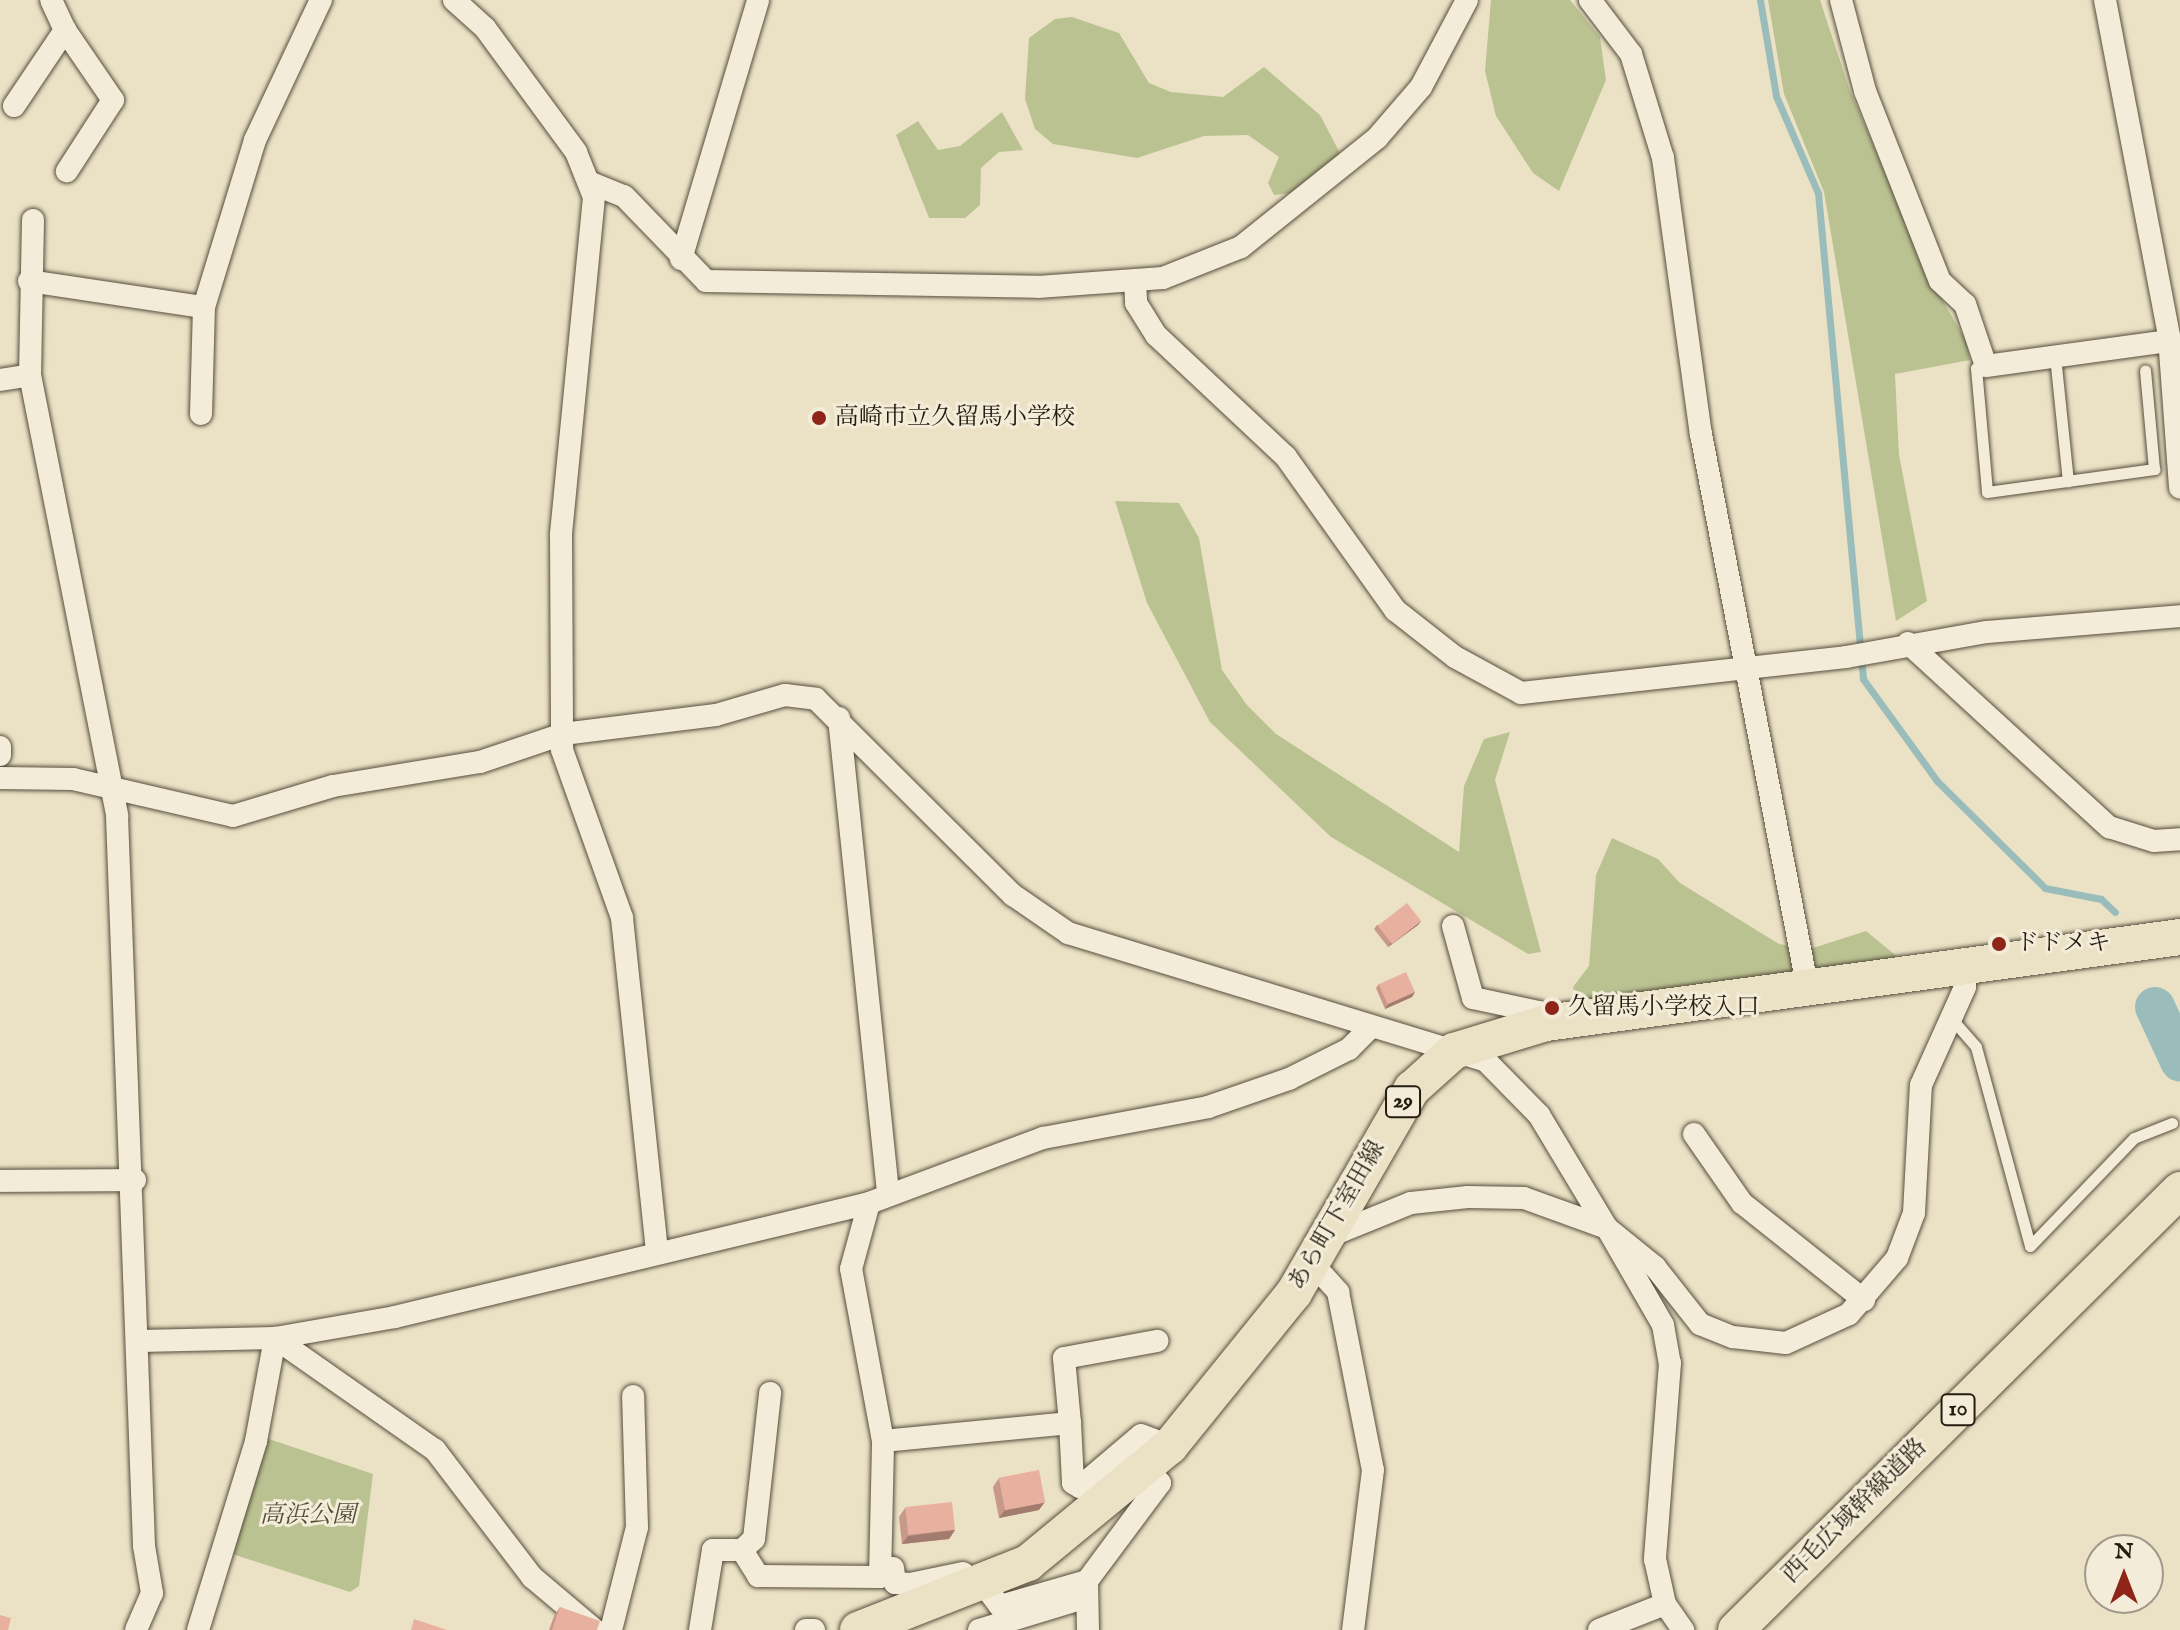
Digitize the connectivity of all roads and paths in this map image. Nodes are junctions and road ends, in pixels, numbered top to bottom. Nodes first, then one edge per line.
1 (51, 0) edge
2 (321, 0) edge
3 (454, 0) edge
4 (758, 0) edge
5 (1467, 0) edge
6 (1590, 0) edge
7 (1841, 0) edge
8 (2105, 0) edge
9 (65, 30) junction
10 (14, 106) dead end
11 (67, 171) dead end
12 (591, 183) junction
13 (33, 220) dead end
14 (681, 259) junction
15 (29, 281) junction
16 (1135, 281) junction
17 (204, 307) junction
18 (2169, 341) junction
19 (2055, 356) junction
20 (1986, 366) junction
21 (2145, 370) dead end
22 (30, 375) junction
23 (0, 380) edge
24 (201, 414) dead end
25 (2068, 481) junction
26 (2180, 488) edge
27 (2180, 616) edge
28 (1908, 643) junction
29 (1745, 668) junction
30 (839, 718) junction
31 (563, 734) junction
32 (0, 747) edge
33 (0, 755) edge
34 (0, 778) edge
35 (114, 790) junction
36 (2180, 839) edge
37 (1453, 926) dead end
38 (2180, 937) edge
39 (1965, 968) junction
40 (1808, 990) junction
41 (1951, 1017) junction
42 (1546, 1023) junction
43 (1371, 1027) junction
44 (1454, 1051) junction
45 (2172, 1123) dead end
46 (1694, 1134) dead end
47 (135, 1180) junction
48 (0, 1181) edge
49 (2180, 1190) edge
50 (878, 1197) junction
51 (1607, 1228) junction
52 (657, 1249) junction
53 (1322, 1249) junction
54 (1864, 1300) junction
55 (275, 1338) junction
56 (140, 1341) junction
57 (1157, 1341) dead end
58 (770, 1393) dead end
59 (633, 1396) dead end
60 (1070, 1423) junction
61 (883, 1441) junction
62 (1158, 1457) junction
63 (742, 1550) junction
64 (893, 1568) dead end
65 (993, 1580) junction
66 (1087, 1589) junction
67 (1665, 1604) junction
68 (1006, 1626) edge
69 (136, 1630) edge
70 (198, 1630) edge
71 (595, 1630) edge
72 (611, 1630) edge
73 (700, 1630) edge
74 (806, 1630) edge
75 (814, 1630) edge
76 (858, 1630) edge
77 (979, 1630) edge
78 (1088, 1630) edge
79 (1353, 1630) edge
80 (1599, 1630) edge
81 (1683, 1630) edge
82 (1736, 1630) edge

1 - 9 street
2 - 17 street
3 - 12 street
4 - 14 street
5 - 16 street
6 - 29 street
7 - 20 street
8 - 18 street
9 - 10 street
9 - 11 street
12 - 14 street
12 - 31 street
13 - 15 street
14 - 16 street
15 - 17 street
15 - 22 street
16 - 29 street
17 - 24 street
18 - 19 street
18 - 26 street
19 - 20 street
19 - 25 lane
20 - 25 lane
21 - 25 lane
22 - 23 street
22 - 35 street
27 - 28 street
28 - 29 street
28 - 36 street
29 - 40 street
30 - 31 street
30 - 43 street
30 - 50 street
31 - 35 street
31 - 52 street
32 - 33 street
34 - 35 street
35 - 47 street
37 - 42 street
38 - 39 main road, あら町下室田線 / 29
39 - 40 main road, あら町下室田線 / 29
39 - 41 street
40 - 42 main road, あら町下室田線 / 29
41 - 45 lane
41 - 54 street
42 - 44 main road, あら町下室田線 / 29
43 - 44 street
43 - 50 street
44 - 51 street
44 - 53 main road, あら町下室田線 / 29
46 - 54 street
47 - 48 street
47 - 56 street
49 - 82 main road, 西毛広域幹線道路 / 10
50 - 52 street
50 - 61 street
51 - 53 street
51 - 54 street
51 - 67 street
52 - 55 street
53 - 62 main road, あら町下室田線 / 29
53 - 79 street
55 - 56 street
55 - 70 street
55 - 71 street
56 - 69 street
57 - 60 street
58 - 63 street
59 - 72 street
60 - 61 street
60 - 62 street
61 - 63 street
62 - 65 main road, あら町下室田線 / 29
62 - 66 street
63 - 73 street
64 - 65 street
65 - 66 street
65 - 76 main road, あら町下室田線 / 29
66 - 68 street
66 - 78 street
67 - 80 street
67 - 81 street
68 - 77 street
74 - 75 street

